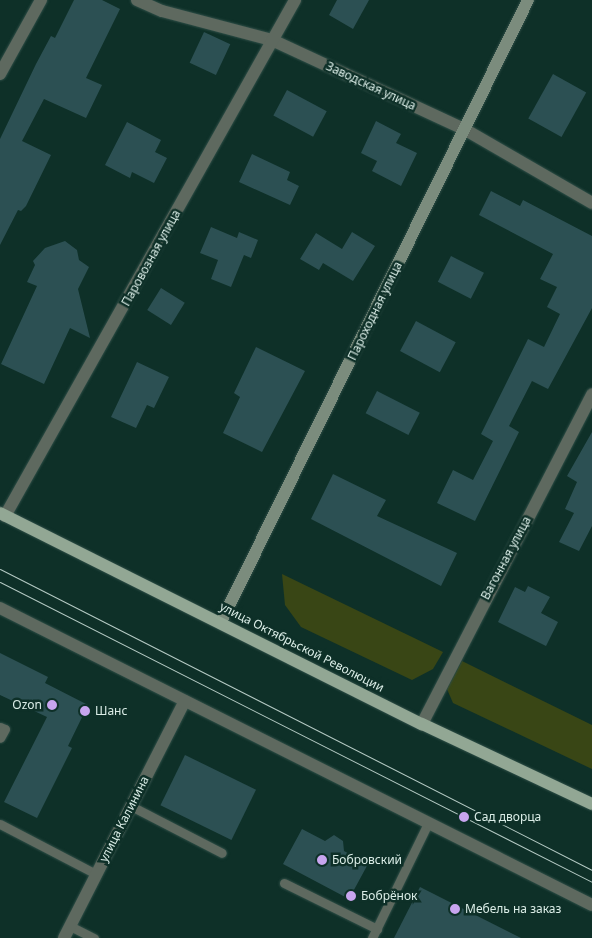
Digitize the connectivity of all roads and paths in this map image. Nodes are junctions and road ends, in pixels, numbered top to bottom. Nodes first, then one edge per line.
1 (41, 0) edge
2 (138, 0) edge
3 (295, 0) edge
4 (528, 0) edge
5 (272, 40) junction
6 (0, 74) edge
7 (464, 129) junction
8 (592, 203) edge
9 (592, 394) edge
10 (2, 514) edge
11 (0, 608) edge
12 (221, 622) junction
13 (185, 701) junction
14 (422, 724) junction
15 (0, 727) edge
16 (0, 738) edge
17 (592, 804) edge
18 (131, 806) junction
19 (428, 823) junction
20 (0, 824) edge
21 (222, 853) dead end
22 (96, 874) junction
23 (284, 883) dead end
24 (592, 905) edge
25 (70, 926) junction
26 (377, 929) junction
27 (64, 938) edge
28 (94, 938) edge
29 (372, 938) edge

1 - 6 street
2 - 5 street, Заводская улица
3 - 5 street, Паровозная улица
4 - 7 main road, Пароходная улица
5 - 7 street, Заводская улица
5 - 10 street, Паровозная улица
7 - 8 street, Заводская улица
7 - 12 main road, Пароходная улица
9 - 14 street, Вагонная улица
10 - 12 main road, улица Октябрьской Революции
11 - 13 street
12 - 14 main road, улица Октябрьской Революции
13 - 18 street, улица Калинина
13 - 19 street
14 - 17 main road, улица Октябрьской Революции
15 - 16 lane
18 - 21 lane
18 - 22 street, улица Калинина
19 - 24 street
19 - 26 lane
20 - 22 lane
22 - 25 street, улица Калинина
23 - 26 lane
25 - 27 street, улица Калинина
25 - 28 lane
26 - 29 lane

